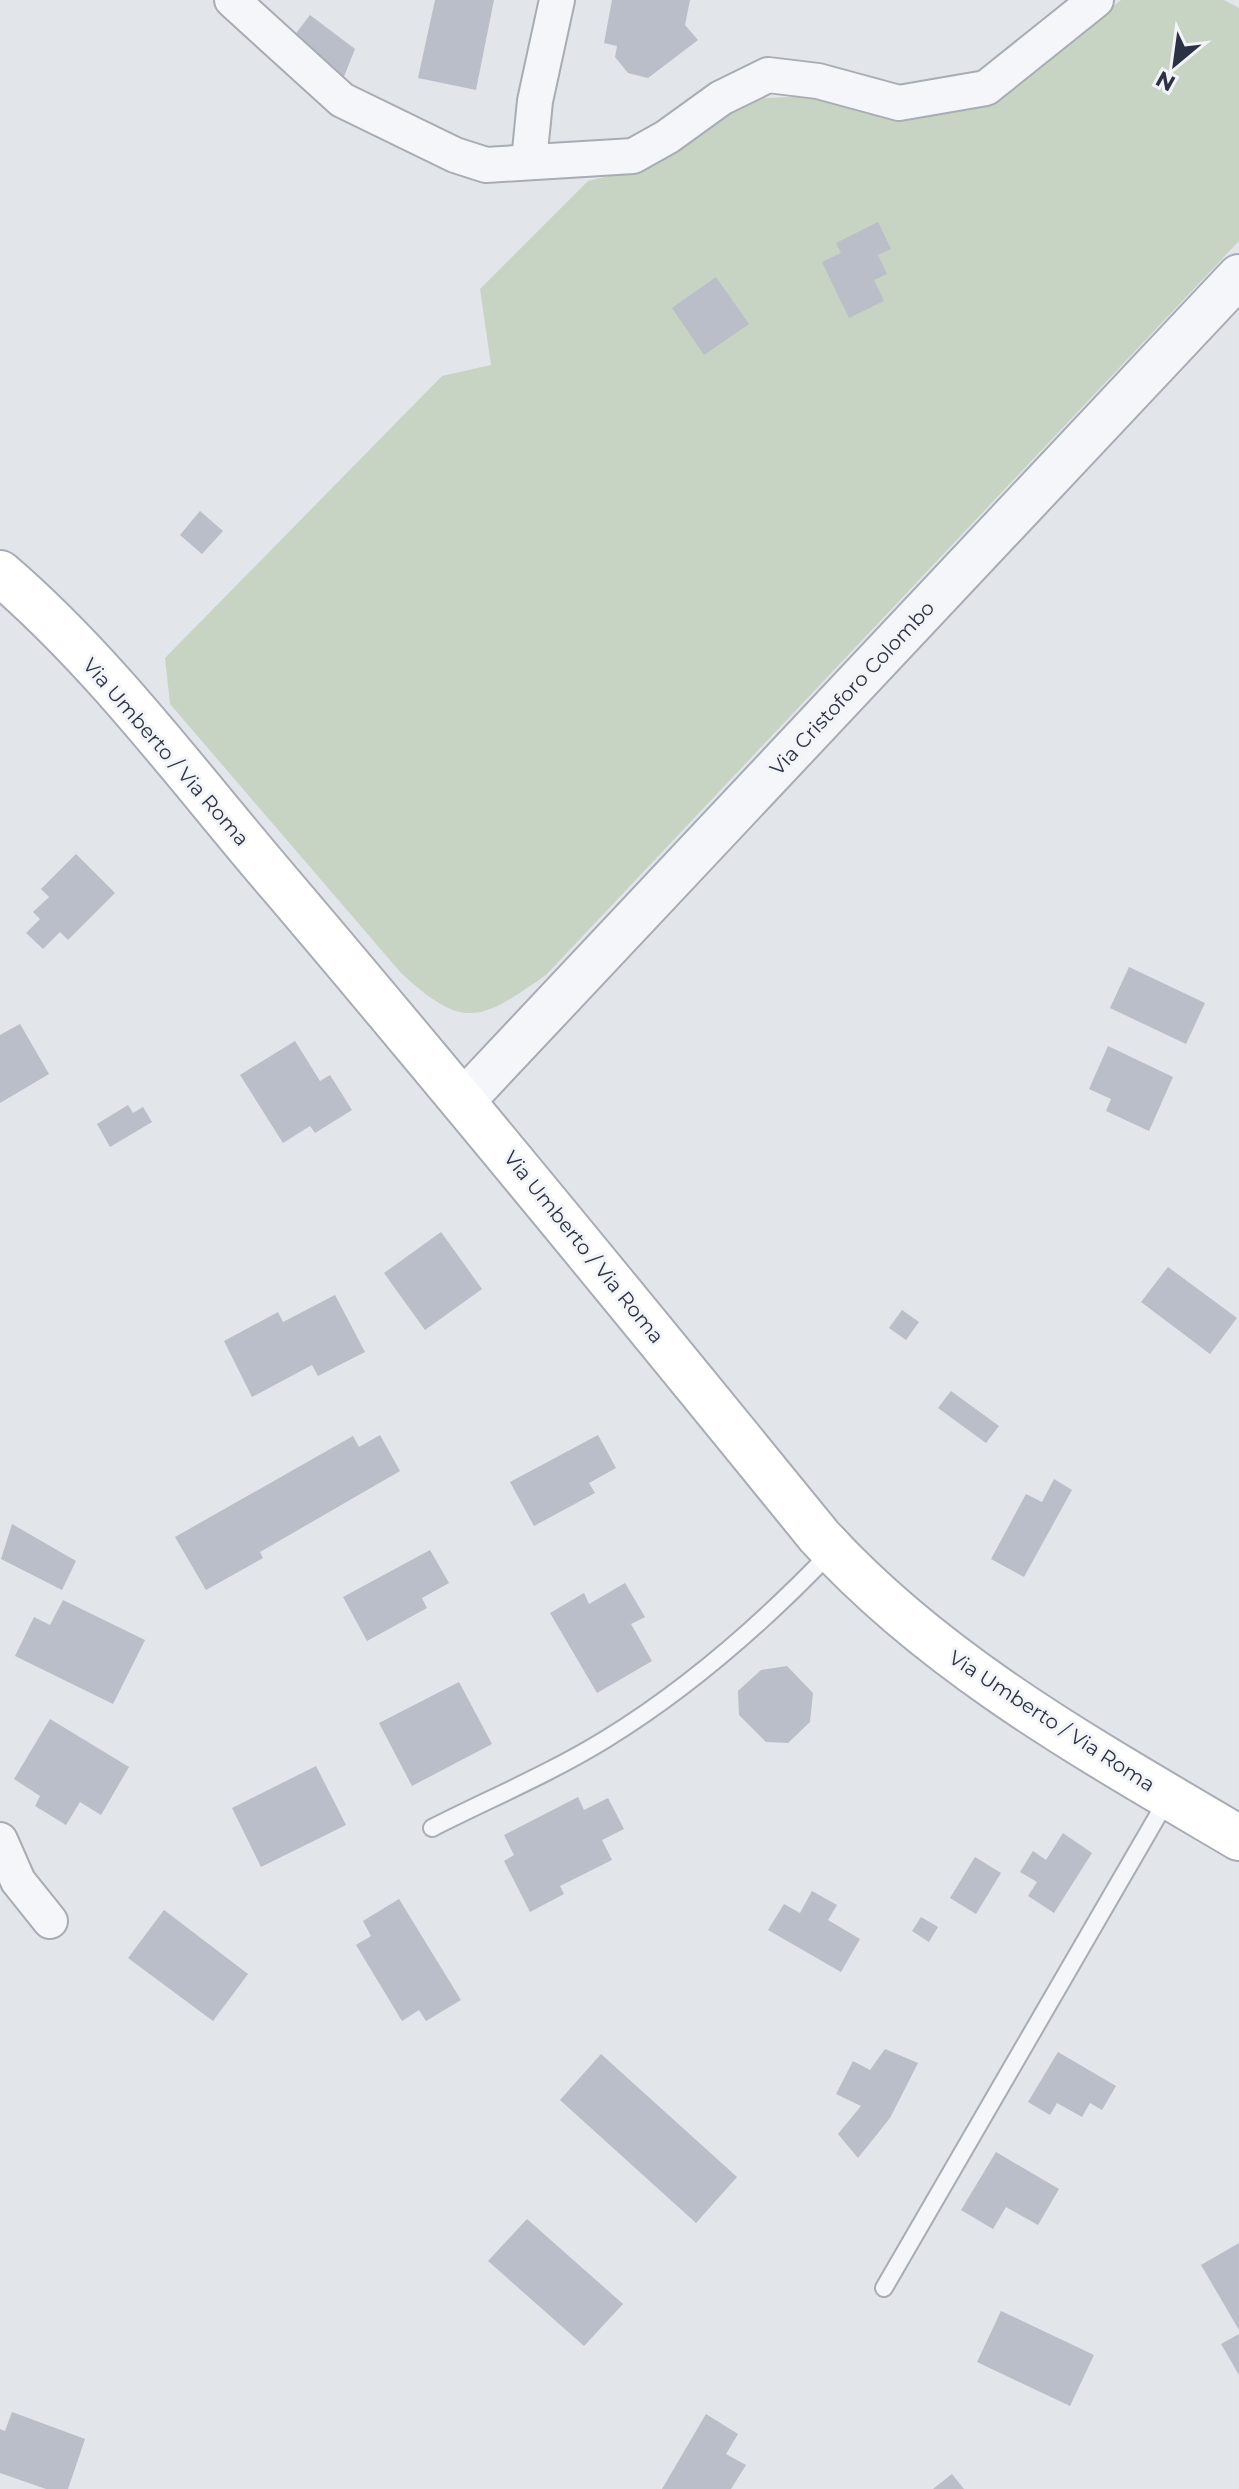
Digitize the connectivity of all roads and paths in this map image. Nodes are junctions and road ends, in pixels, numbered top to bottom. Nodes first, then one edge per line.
1 (232, 0) edge
2 (557, 0) edge
3 (1096, 0) edge
4 (529, 161) junction
5 (1239, 276) edge
6 (0, 573) edge
7 (464, 1100) junction
8 (832, 1550) junction
9 (1169, 1797) junction
10 (432, 1828) dead end
11 (1239, 1838) edge
12 (0, 1840) edge
13 (50, 1921) dead end
14 (884, 2288) dead end

1 - 4 street
2 - 4 street
3 - 4 street
5 - 7 street, Via Cristoforo Colombo
6 - 7 main road, Via Umberto / Via Roma
7 - 8 main road, Via Umberto / Via Roma
8 - 9 main road, Via Umberto / Via Roma
8 - 10 lane
9 - 11 main road, Via Umberto / Via Roma
9 - 14 lane
12 - 13 street

